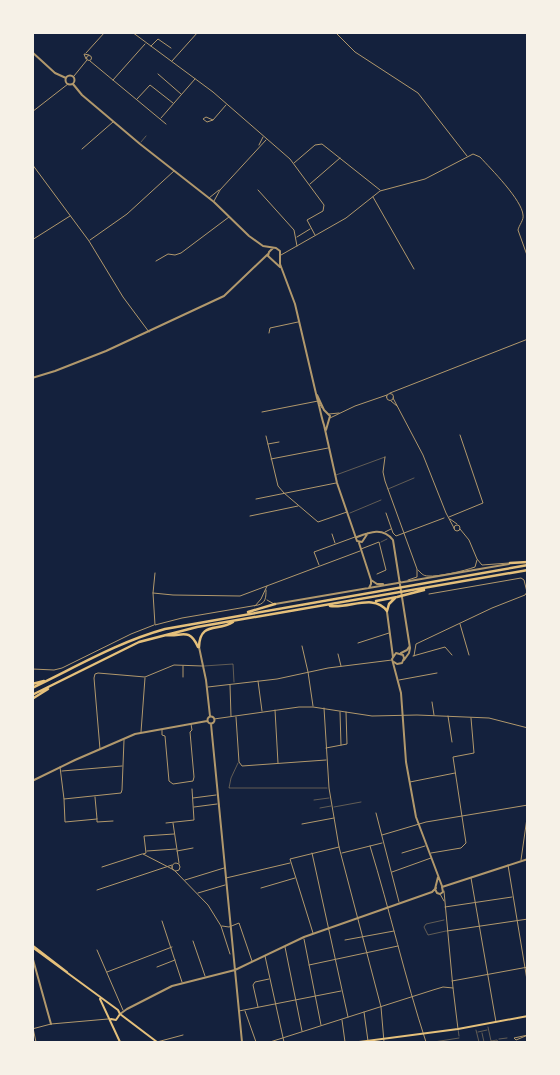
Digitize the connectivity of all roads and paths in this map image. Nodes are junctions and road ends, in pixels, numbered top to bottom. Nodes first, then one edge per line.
1 (104, 32) edge
2 (198, 32) edge
3 (335, 32) edge
4 (134, 33) edge
5 (146, 44) junction
6 (151, 47) junction
7 (171, 48) dead end
8 (32, 52) edge
9 (86, 53) junction
10 (90, 56) junction
11 (88, 60) junction
12 (172, 61) junction
13 (158, 74) dead end
14 (74, 76) junction
15 (66, 78) junction
16 (195, 79) junction
17 (113, 80) junction
18 (68, 84) junction
19 (73, 84) junction
20 (182, 94) junction
21 (137, 99) junction
22 (173, 104) junction
23 (227, 105) junction
24 (32, 112) edge
25 (160, 119) junction
26 (213, 120) dead end
27 (113, 121) junction
28 (166, 124) dead end
29 (146, 136) dead end
30 (263, 137) junction
31 (266, 140) junction
32 (140, 144) junction
33 (259, 145) junction
34 (82, 149) dead end
35 (467, 156) junction
36 (340, 158) junction
37 (294, 163) junction
38 (32, 164) edge
39 (174, 171) junction
40 (309, 185) junction
41 (220, 190) junction
42 (258, 190) dead end
43 (380, 191) junction
44 (373, 196) junction
45 (209, 198) junction
46 (214, 202) junction
47 (70, 216) junction
48 (229, 216) junction
49 (311, 229) junction
50 (316, 236) junction
51 (296, 237) junction
52 (32, 240) edge
53 (89, 241) junction
54 (263, 246) junction
55 (297, 247) junction
56 (273, 248) junction
57 (280, 251) junction
58 (288, 251) junction
59 (269, 255) junction
60 (280, 257) junction
61 (528, 258) edge
62 (273, 260) junction
63 (156, 261) dead end
64 (281, 268) junction
65 (414, 268) dead end
66 (299, 322) junction
67 (149, 332) junction
68 (269, 333) dead end
69 (528, 339) edge
70 (32, 378) edge
71 (315, 390) junction
72 (395, 392) junction
73 (388, 394) junction
74 (393, 397) junction
75 (378, 399) junction
76 (389, 400) junction
77 (318, 401) junction
78 (399, 408) junction
79 (262, 412) dead end
80 (326, 412) junction
81 (342, 412) junction
82 (321, 414) junction
83 (329, 419) junction
84 (323, 421) junction
85 (326, 435) junction
86 (460, 435) dead end
87 (266, 436) dead end
88 (279, 442) dead end
89 (267, 444) junction
90 (328, 448) junction
91 (385, 457) joint
92 (271, 459) junction
93 (335, 475) junction
94 (414, 478) dead end
95 (337, 483) junction
96 (388, 489) junction
97 (284, 494) junction
98 (256, 499) dead end
99 (381, 500) dead end
100 (299, 506) junction
101 (348, 513) junction
102 (386, 513) dead end
103 (250, 516) dead end
104 (448, 517) junction
105 (444, 518) dead end
106 (458, 524) junction
107 (454, 528) junction
108 (391, 529) junction
109 (459, 530) junction
110 (354, 532) junction
111 (385, 532) junction
112 (368, 533) junction
113 (404, 533) junction
114 (332, 534) dead end
115 (360, 535) junction
116 (352, 537) junction
117 (357, 537) junction
118 (364, 538) junction
119 (387, 539) dead end
120 (360, 542) junction
121 (379, 542) junction
122 (335, 544) junction
123 (360, 549) junction
124 (477, 559) junction
125 (510, 563) junction
126 (528, 563) edge
127 (319, 566) junction
128 (417, 569) junction
129 (528, 570) edge
130 (155, 573) dead end
131 (377, 574) dead end
132 (446, 574) junction
133 (372, 580) junction
134 (405, 581) junction
135 (395, 583) junction
136 (268, 586) junction
137 (430, 587) junction
138 (369, 588) junction
139 (266, 590) junction
140 (153, 593) junction
141 (429, 594) dead end
142 (395, 598) junction
143 (261, 599) junction
144 (266, 599) junction
145 (372, 602) junction
146 (275, 604) junction
147 (254, 606) junction
148 (329, 606) junction
149 (386, 611) junction
150 (237, 615) junction
151 (236, 621) junction
152 (460, 623) junction
153 (155, 625) junction
154 (390, 633) junction
155 (164, 634) junction
156 (358, 643) dead end
157 (409, 645) junction
158 (302, 646) dead end
159 (199, 647) junction
160 (392, 647) junction
161 (399, 653) junction
162 (338, 654) dead end
163 (468, 654) dead end
164 (452, 655) dead end
165 (392, 659) junction
166 (401, 663) junction
167 (183, 665) junction
168 (203, 666) junction
169 (341, 666) junction
170 (32, 669) edge
171 (308, 672) junction
172 (397, 673) junction
173 (437, 673) dead end
174 (145, 677) junction
175 (183, 677) dead end
176 (398, 680) junction
177 (258, 681) junction
178 (59, 682) junction
179 (230, 684) junction
180 (234, 684) junction
181 (32, 686) edge
182 (206, 688) junction
183 (32, 695) edge
184 (32, 699) edge
185 (432, 702) dead end
186 (313, 707) junction
187 (324, 708) junction
188 (275, 710) junction
189 (340, 711) junction
190 (262, 712) junction
191 (346, 712) junction
192 (210, 716) junction
193 (236, 716) junction
194 (340, 716) junction
195 (403, 716) junction
196 (434, 716) junction
197 (448, 716) junction
198 (231, 717) junction
199 (346, 717) junction
200 (471, 718) junction
201 (214, 719) junction
202 (207, 721) junction
203 (191, 724) junction
204 (211, 724) junction
205 (528, 728) edge
206 (162, 729) junction
207 (141, 732) junction
208 (124, 739) junction
209 (452, 742) dead end
210 (342, 746) junction
211 (326, 748) junction
212 (100, 749) junction
213 (326, 760) junction
214 (239, 762) junction
215 (278, 764) junction
216 (123, 766) junction
217 (60, 767) junction
218 (62, 771) junction
219 (456, 772) junction
220 (32, 781) edge
221 (409, 782) junction
222 (329, 788) junction
223 (192, 790) dead end
224 (218, 794) junction
225 (95, 796) junction
226 (64, 798) junction
227 (192, 798) junction
228 (331, 798) junction
229 (314, 800) dead end
230 (361, 802) dead end
231 (219, 804) junction
232 (528, 805) edge
233 (193, 807) junction
234 (332, 807) junction
235 (320, 808) dead end
236 (528, 811) edge
237 (376, 813) dead end
238 (462, 816) junction
239 (334, 818) junction
240 (97, 819) junction
241 (114, 821) dead end
242 (173, 822) junction
243 (166, 823) dead end
244 (302, 824) dead end
245 (418, 825) junction
246 (174, 834) junction
247 (382, 836) junction
248 (383, 842) junction
249 (370, 846) junction
250 (426, 846) junction
251 (339, 847) junction
252 (193, 848) dead end
253 (177, 850) junction
254 (146, 851) junction
255 (312, 853) junction
256 (402, 853) dead end
257 (143, 854) junction
258 (341, 854) junction
259 (429, 854) junction
260 (431, 858) junction
261 (528, 859) edge
262 (521, 860) junction
263 (291, 862) junction
264 (179, 864) junction
265 (172, 865) junction
266 (508, 865) junction
267 (102, 867) dead end
268 (165, 867) junction
269 (180, 868) junction
270 (225, 868) junction
271 (175, 871) junction
272 (392, 872) junction
273 (180, 875) junction
274 (438, 876) junction
275 (296, 877) junction
276 (226, 878) junction
277 (471, 878) junction
278 (184, 880) junction
279 (227, 884) junction
280 (442, 885) junction
281 (448, 886) junction
282 (262, 888) dead end
283 (436, 888) junction
284 (97, 890) dead end
285 (444, 890) junction
286 (432, 892) junction
287 (197, 893) junction
288 (438, 894) junction
289 (513, 897) junction
290 (400, 903) junction
291 (445, 903) junction
292 (476, 903) junction
293 (388, 907) junction
294 (445, 907) junction
295 (358, 918) junction
296 (528, 919) edge
297 (444, 920) dead end
298 (162, 921) dead end
299 (517, 921) junction
300 (221, 926) junction
301 (231, 926) junction
302 (480, 926) junction
303 (329, 928) junction
304 (394, 930) junction
305 (446, 931) junction
306 (313, 934) junction
307 (304, 937) junction
308 (363, 937) junction
309 (193, 940) dead end
310 (345, 940) dead end
311 (32, 946) edge
312 (285, 946) junction
313 (398, 946) junction
314 (172, 948) junction
315 (97, 950) dead end
316 (367, 953) junction
317 (230, 954) dead end
318 (32, 956) edge
319 (264, 956) junction
320 (176, 960) junction
321 (336, 960) junction
322 (252, 962) junction
323 (309, 965) junction
324 (157, 967) dead end
325 (526, 968) edge
326 (36, 970) junction
327 (235, 970) junction
328 (32, 971) edge
329 (107, 972) junction
330 (488, 974) junction
331 (205, 977) junction
332 (270, 978) junction
333 (452, 981) junction
334 (182, 983) junction
335 (528, 986) edge
336 (452, 988) junction
337 (342, 991) junction
338 (96, 995) junction
339 (315, 996) junction
340 (412, 997) junction
341 (296, 1000) junction
342 (275, 1004) junction
343 (382, 1007) junction
344 (258, 1008) junction
345 (117, 1010) junction
346 (245, 1011) junction
347 (239, 1012) junction
348 (364, 1012) junction
349 (120, 1014) junction
350 (528, 1016) edge
351 (348, 1017) junction
352 (110, 1018) junction
353 (125, 1018) junction
354 (342, 1019) junction
355 (496, 1022) junction
356 (51, 1024) junction
357 (321, 1026) junction
358 (488, 1027) dead end
359 (33, 1029) edge
360 (458, 1029) junction
361 (476, 1030) dead end
362 (489, 1030) junction
363 (302, 1032) junction
364 (482, 1032) junction
365 (477, 1033) junction
366 (423, 1034) junction
367 (182, 1035) dead end
368 (283, 1038) junction
369 (459, 1038) junction
370 (507, 1038) dead end
371 (497, 1040) junction
372 (368, 1041) junction
373 (384, 1041) edge
374 (36, 1042) edge
375 (120, 1042) edge
376 (157, 1042) edge
377 (242, 1042) edge
378 (256, 1042) edge
379 (270, 1042) edge
380 (284, 1042) edge
381 (345, 1042) edge
382 (359, 1042) edge
383 (426, 1042) edge
384 (434, 1042) edge
385 (460, 1042) edge
386 (478, 1042) edge
387 (484, 1042) edge
388 (498, 1042) edge

1 - 9 street
2 - 12 street
3 - 35 street
4 - 5 street
5 - 6 street
5 - 17 street
6 - 7 street
6 - 12 street
8 - 15 street
9 - 10 street
9 - 11 street
10 - 11 street
10 - 11 street
11 - 14 street
11 - 17 street
12 - 16 street
13 - 20 street
14 - 15 street
14 - 19 street
15 - 18 street
16 - 20 street
16 - 23 street
17 - 21 street
18 - 19 street
18 - 24 street
19 - 27 street
20 - 22 street
21 - 22 street
21 - 25 street
22 - 25 street
23 - 26 street
23 - 30 street
25 - 28 street
27 - 32 street
27 - 34 street
29 - 32 street
30 - 31 street
30 - 33 street
31 - 33 street
31 - 37 street
32 - 39 street
33 - 41 street
35 - 43 street
35 - 61 street
36 - 37 street
36 - 40 street
36 - 43 street
37 - 40 street
38 - 47 street
39 - 45 street
39 - 53 street
40 - 49 street
41 - 45 street
41 - 46 street
42 - 51 street
43 - 44 street
44 - 50 street
44 - 65 street
45 - 46 street
46 - 48 street
47 - 52 street
47 - 53 street
48 - 54 street
48 - 63 street
49 - 50 street
49 - 51 street
50 - 55 street
51 - 55 street
53 - 67 street
54 - 56 street
54 - 59 street
55 - 58 street
56 - 57 street
56 - 59 street
57 - 58 street
57 - 60 street
58 - 60 street
59 - 62 street
59 - 67 street
60 - 62 street
60 - 64 street
62 - 64 street
64 - 66 street
66 - 68 street
66 - 71 street
67 - 70 street
69 - 72 street
71 - 77 street
71 - 80 street
72 - 73 street
72 - 74 street
73 - 74 street
73 - 75 street
73 - 76 street
74 - 76 street
74 - 78 street
75 - 76 street
75 - 81 street
76 - 78 street
77 - 79 street
77 - 80 street
77 - 82 street
78 - 104 street
80 - 81 street
80 - 82 street
80 - 83 street
81 - 83 street
82 - 84 street
83 - 84 street
83 - 85 street
84 - 85 street
85 - 90 street
86 - 104 street
87 - 89 street
88 - 89 street
89 - 92 street
90 - 92 street
90 - 93 street
91 - 93 street
91 - 96 street
92 - 97 street
93 - 95 street
94 - 96 street
95 - 97 street
95 - 101 street
96 - 113 street
97 - 98 street
97 - 100 street
99 - 101 street
100 - 101 street
100 - 103 street
101 - 110 street
102 - 108 street
104 - 106 street
104 - 107 street
105 - 113 street
106 - 107 street
106 - 109 street
107 - 109 street
108 - 111 street
108 - 113 street
109 - 124 street
110 - 115 street
110 - 116 street
110 - 117 street
111 - 112 street
111 - 157 street
112 - 115 street
112 - 118 street
113 - 128 street
114 - 122 street
115 - 117 street
115 - 118 street
116 - 117 street
116 - 122 street
117 - 120 street
118 - 120 street
119 - 121 street
120 - 123 street
121 - 123 street
121 - 131 street
122 - 127 street
123 - 127 street
123 - 133 street
124 - 125 street
124 - 132 street
125 - 126 highway
125 - 132 street
126 - 150 highway
127 - 136 street
128 - 132 street
128 - 134 street
129 - 137 highway
130 - 140 street
132 - 134 street
133 - 135 street
133 - 138 street
134 - 135 street
135 - 138 street
136 - 139 street
136 - 140 street
137 - 142 highway
137 - 148 highway
138 - 146 street
139 - 143 street
139 - 144 street
140 - 153 street
141 - 152 street
142 - 145 highway
142 - 149 highway
143 - 144 street
143 - 147 street
144 - 146 street
144 - 147 street
145 - 148 highway
145 - 149 highway
146 - 150 highway
147 - 153 street
148 - 151 highway
149 - 154 street
150 - 181 highway
151 - 155 highway
151 - 159 highway
152 - 163 street
152 - 164 street
153 - 170 street
154 - 156 street
154 - 160 street
155 - 159 highway
155 - 178 highway
157 - 161 street
157 - 166 street
158 - 171 street
159 - 168 street
160 - 161 street
160 - 165 street
161 - 165 street
161 - 166 street
162 - 169 street
165 - 166 street
165 - 169 street
165 - 172 street
166 - 172 street
167 - 168 street
167 - 174 street
167 - 175 street
168 - 180 street
168 - 182 street
169 - 171 street
171 - 177 street
171 - 186 street
172 - 176 street
173 - 176 street
174 - 207 street
174 - 212 street
176 - 195 street
177 - 180 street
177 - 190 street
178 - 183 highway
178 - 184 highway
179 - 180 street
179 - 182 street
179 - 198 street
182 - 192 street
185 - 196 street
186 - 187 street
186 - 188 street
187 - 189 street
187 - 211 street
188 - 190 street
188 - 215 street
189 - 191 street
189 - 194 street
190 - 193 street
191 - 195 street
191 - 199 street
192 - 201 street
192 - 202 street
193 - 198 street
193 - 214 street
194 - 199 street
194 - 210 street
195 - 196 street
195 - 221 street
196 - 197 street
197 - 200 street
197 - 209 street
198 - 201 street
199 - 210 street
200 - 205 street
200 - 219 street
201 - 204 street
202 - 203 street
202 - 204 street
203 - 206 street
203 - 206 street
204 - 224 street
206 - 207 street
207 - 208 street
208 - 212 street
208 - 216 street
210 - 211 street
211 - 213 street
212 - 217 street
213 - 215 street
213 - 222 street
214 - 215 street
214 - 222 street
216 - 218 street
216 - 225 street
217 - 218 street
217 - 220 street
218 - 226 street
219 - 221 street
219 - 238 street
221 - 245 street
222 - 228 street
223 - 227 street
224 - 227 street
224 - 231 street
225 - 226 street
225 - 240 street
226 - 240 street
227 - 233 street
228 - 229 street
228 - 234 street
230 - 234 street
231 - 233 street
231 - 270 street
232 - 238 street
233 - 242 street
234 - 235 street
234 - 239 street
236 - 262 street
237 - 247 street
238 - 245 street
238 - 259 street
239 - 244 street
239 - 251 street
240 - 241 street
242 - 243 street
242 - 246 street
245 - 247 street
245 - 250 street
246 - 253 street
246 - 254 street
247 - 248 street
248 - 249 street
248 - 272 street
249 - 258 street
249 - 293 street
250 - 256 street
250 - 259 street
251 - 255 street
251 - 258 street
252 - 253 street
253 - 254 street
253 - 264 street
254 - 257 street
255 - 263 street
255 - 303 street
257 - 267 street
257 - 268 street
258 - 295 street
259 - 260 street
260 - 272 street
260 - 274 street
261 - 262 street
262 - 266 street
263 - 275 street
263 - 276 street
264 - 265 street
264 - 269 street
265 - 268 street
265 - 271 street
266 - 277 street
266 - 289 street
268 - 271 street
268 - 284 street
269 - 271 street
269 - 273 street
270 - 276 street
270 - 278 street
271 - 273 street
272 - 290 street
273 - 278 street
274 - 280 street
274 - 283 street
275 - 282 street
275 - 306 street
276 - 279 street
277 - 281 street
277 - 292 street
278 - 287 street
279 - 287 street
279 - 301 street
280 - 281 street
280 - 283 street
280 - 285 street
281 - 285 street
283 - 286 street
283 - 288 street
285 - 288 street
285 - 291 street
286 - 288 street
286 - 290 street
287 - 300 street
288 - 291 street
289 - 292 street
289 - 299 street
290 - 293 street
291 - 294 street
292 - 294 street
292 - 302 street
293 - 295 street
293 - 304 street
294 - 305 street
295 - 303 street
295 - 308 street
296 - 299 street
297 - 305 street
298 - 314 street
299 - 302 street
299 - 325 street
300 - 301 street
300 - 317 street
301 - 322 street
301 - 327 street
302 - 305 street
302 - 330 street
303 - 306 street
303 - 321 street
304 - 308 street
304 - 313 street
305 - 333 street
306 - 307 street
307 - 312 street
307 - 323 street
308 - 310 street
308 - 316 street
309 - 331 street
311 - 338 main road
312 - 319 street
312 - 341 street
313 - 316 street
313 - 340 street
314 - 320 street
314 - 329 street
315 - 329 street
316 - 321 street
316 - 343 street
318 - 326 street
319 - 322 street
319 - 332 street
320 - 324 street
320 - 334 street
321 - 323 street
321 - 337 street
322 - 327 street
323 - 339 street
325 - 330 street
325 - 335 street
326 - 328 street
326 - 356 street
327 - 331 street
327 - 347 street
329 - 345 street
330 - 333 street
330 - 355 street
331 - 334 street
332 - 342 street
332 - 344 street
333 - 336 street
334 - 345 street
336 - 340 street
336 - 360 street
337 - 339 street
337 - 351 street
338 - 345 main road
338 - 352 main road
339 - 341 street
339 - 357 street
340 - 343 street
340 - 366 street
341 - 342 street
341 - 363 street
342 - 344 street
342 - 368 street
343 - 348 street
343 - 373 street
344 - 346 street
345 - 349 main road
345 - 352 main road
345 - 353 street
346 - 347 street
346 - 378 street
347 - 377 street
348 - 351 street
348 - 372 street
349 - 352 main road
349 - 353 main road
350 - 355 main road
351 - 354 street
352 - 356 street
352 - 375 main road
353 - 376 main road
354 - 357 street
354 - 381 street
355 - 360 main road
356 - 359 street
357 - 363 street
358 - 362 street
359 - 374 street
360 - 366 main road
360 - 369 street
361 - 365 street
362 - 364 street
362 - 371 street
363 - 368 street
364 - 365 street
364 - 387 street
365 - 386 street
366 - 373 main road
366 - 383 street
367 - 376 street
368 - 379 street
368 - 380 street
369 - 384 street
369 - 385 street
370 - 371 street
371 - 388 street
372 - 373 main road
372 - 382 main road

